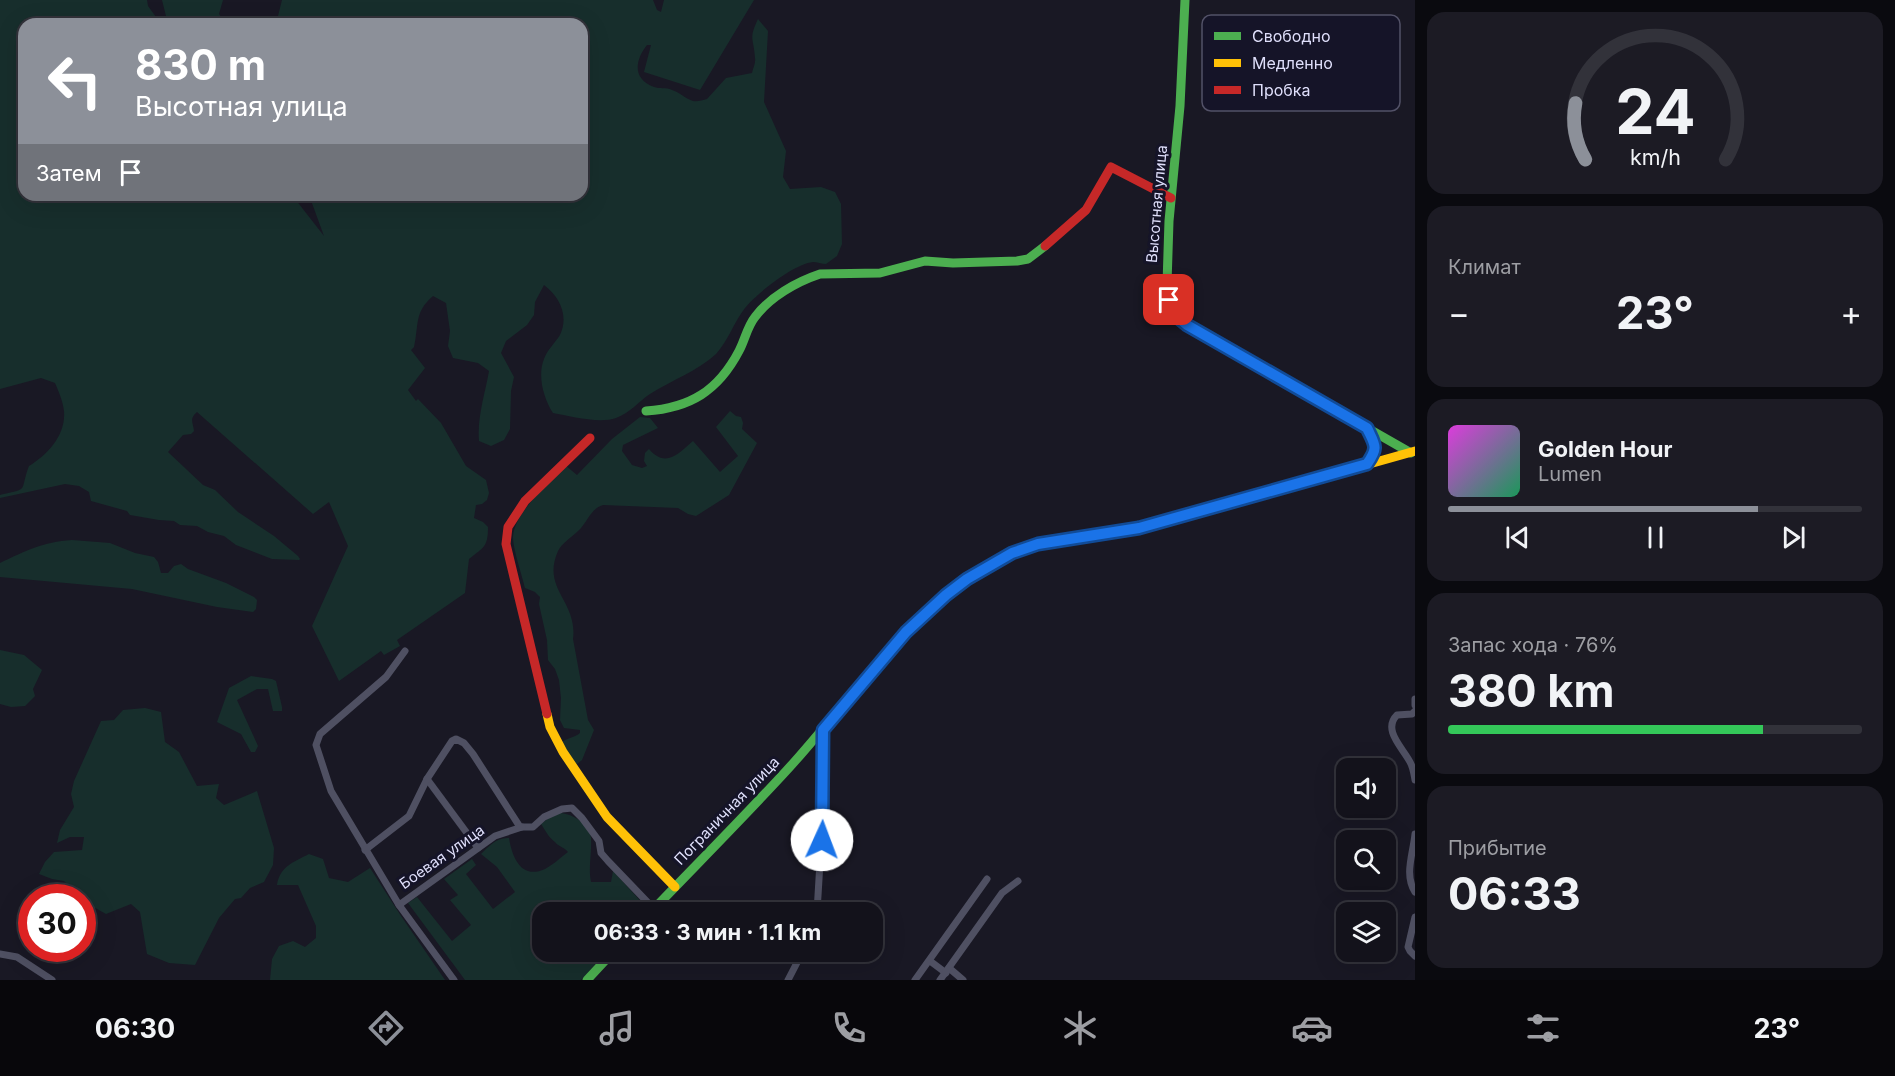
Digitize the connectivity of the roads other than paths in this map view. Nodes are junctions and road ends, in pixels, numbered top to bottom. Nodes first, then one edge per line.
1 (1185, 0) edge
2 (1171, 198) junction
3 (646, 411) dead end
4 (1367, 428) junction
5 (590, 438) dead end
6 (1413, 452) edge
7 (1367, 464) junction
8 (405, 651) dead end
9 (1415, 699) edge
10 (1415, 705) edge
11 (1415, 711) edge
12 (823, 730) junction
13 (427, 779) junction
14 (1415, 780) edge
15 (521, 827) junction
16 (1415, 834) edge
17 (478, 848) junction
18 (365, 850) junction
19 (987, 879) dead end
20 (1018, 881) dead end
21 (675, 887) junction
22 (1415, 892) edge
23 (645, 902) edge
24 (660, 902) edge
25 (818, 902) edge
26 (399, 904) junction
27 (1415, 917) edge
28 (0, 954) edge
29 (1415, 956) edge
30 (930, 961) junction
31 (603, 962) edge
32 (797, 962) edge
33 (947, 970) junction
34 (52, 980) edge
35 (454, 980) edge
36 (586, 980) edge
37 (788, 980) edge
38 (915, 980) edge
39 (940, 980) edge
40 (963, 980) edge

1 - 2 street, Высотная улица
2 - 3 street
2 - 4 street, Высотная улица
4 - 6 street, Высотная улица
4 - 7 street
5 - 21 street
6 - 7 street, Пограничная улица
7 - 12 street, Пограничная улица
8 - 18 street
9 - 10 street
11 - 14 street
12 - 21 street, Пограничная улица
12 - 25 street
13 - 15 street
13 - 17 street
13 - 18 street
15 - 17 street, Боевая улица
15 - 23 street, Боевая улица
16 - 22 street
17 - 26 street, Боевая улица
18 - 26 street
19 - 30 street
20 - 33 street
21 - 24 street, Пограничная улица
26 - 35 street, Боевая улица
27 - 29 street
28 - 34 street
30 - 33 street
30 - 38 street
31 - 36 street
32 - 37 street
33 - 39 street
33 - 40 street

